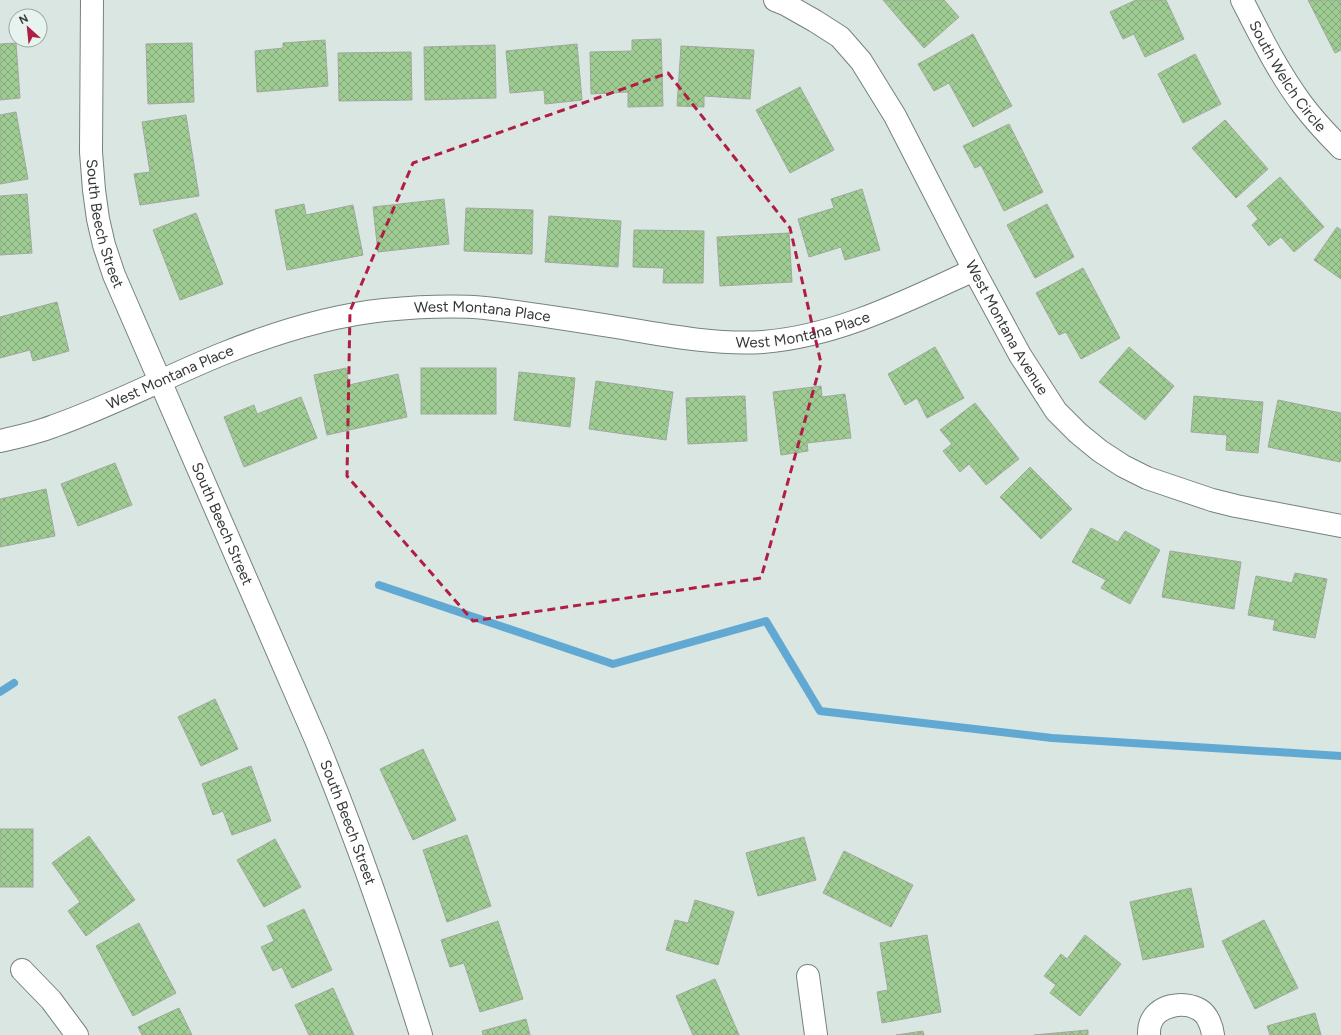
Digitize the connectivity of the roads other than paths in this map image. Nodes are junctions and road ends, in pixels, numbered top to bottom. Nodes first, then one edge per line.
1 (92, 0) edge
2 (775, 0) edge
3 (1242, 0) edge
4 (1341, 148) edge
5 (974, 270) junction
6 (160, 381) junction
7 (0, 441) edge
8 (1341, 526) edge
9 (22, 970) dead end
10 (808, 976) dead end
11 (77, 1035) edge
12 (421, 1035) edge
13 (816, 1035) edge
14 (1149, 1035) edge
15 (1213, 1035) edge

1 - 6 street, South Beech Street
2 - 5 street, West Montana Avenue
3 - 4 street, South Welch Circle
5 - 6 street, West Montana Place
5 - 8 street, West Montana Avenue
6 - 7 street, West Montana Place
6 - 12 street, South Beech Street
9 - 11 street
10 - 13 street
14 - 15 street

